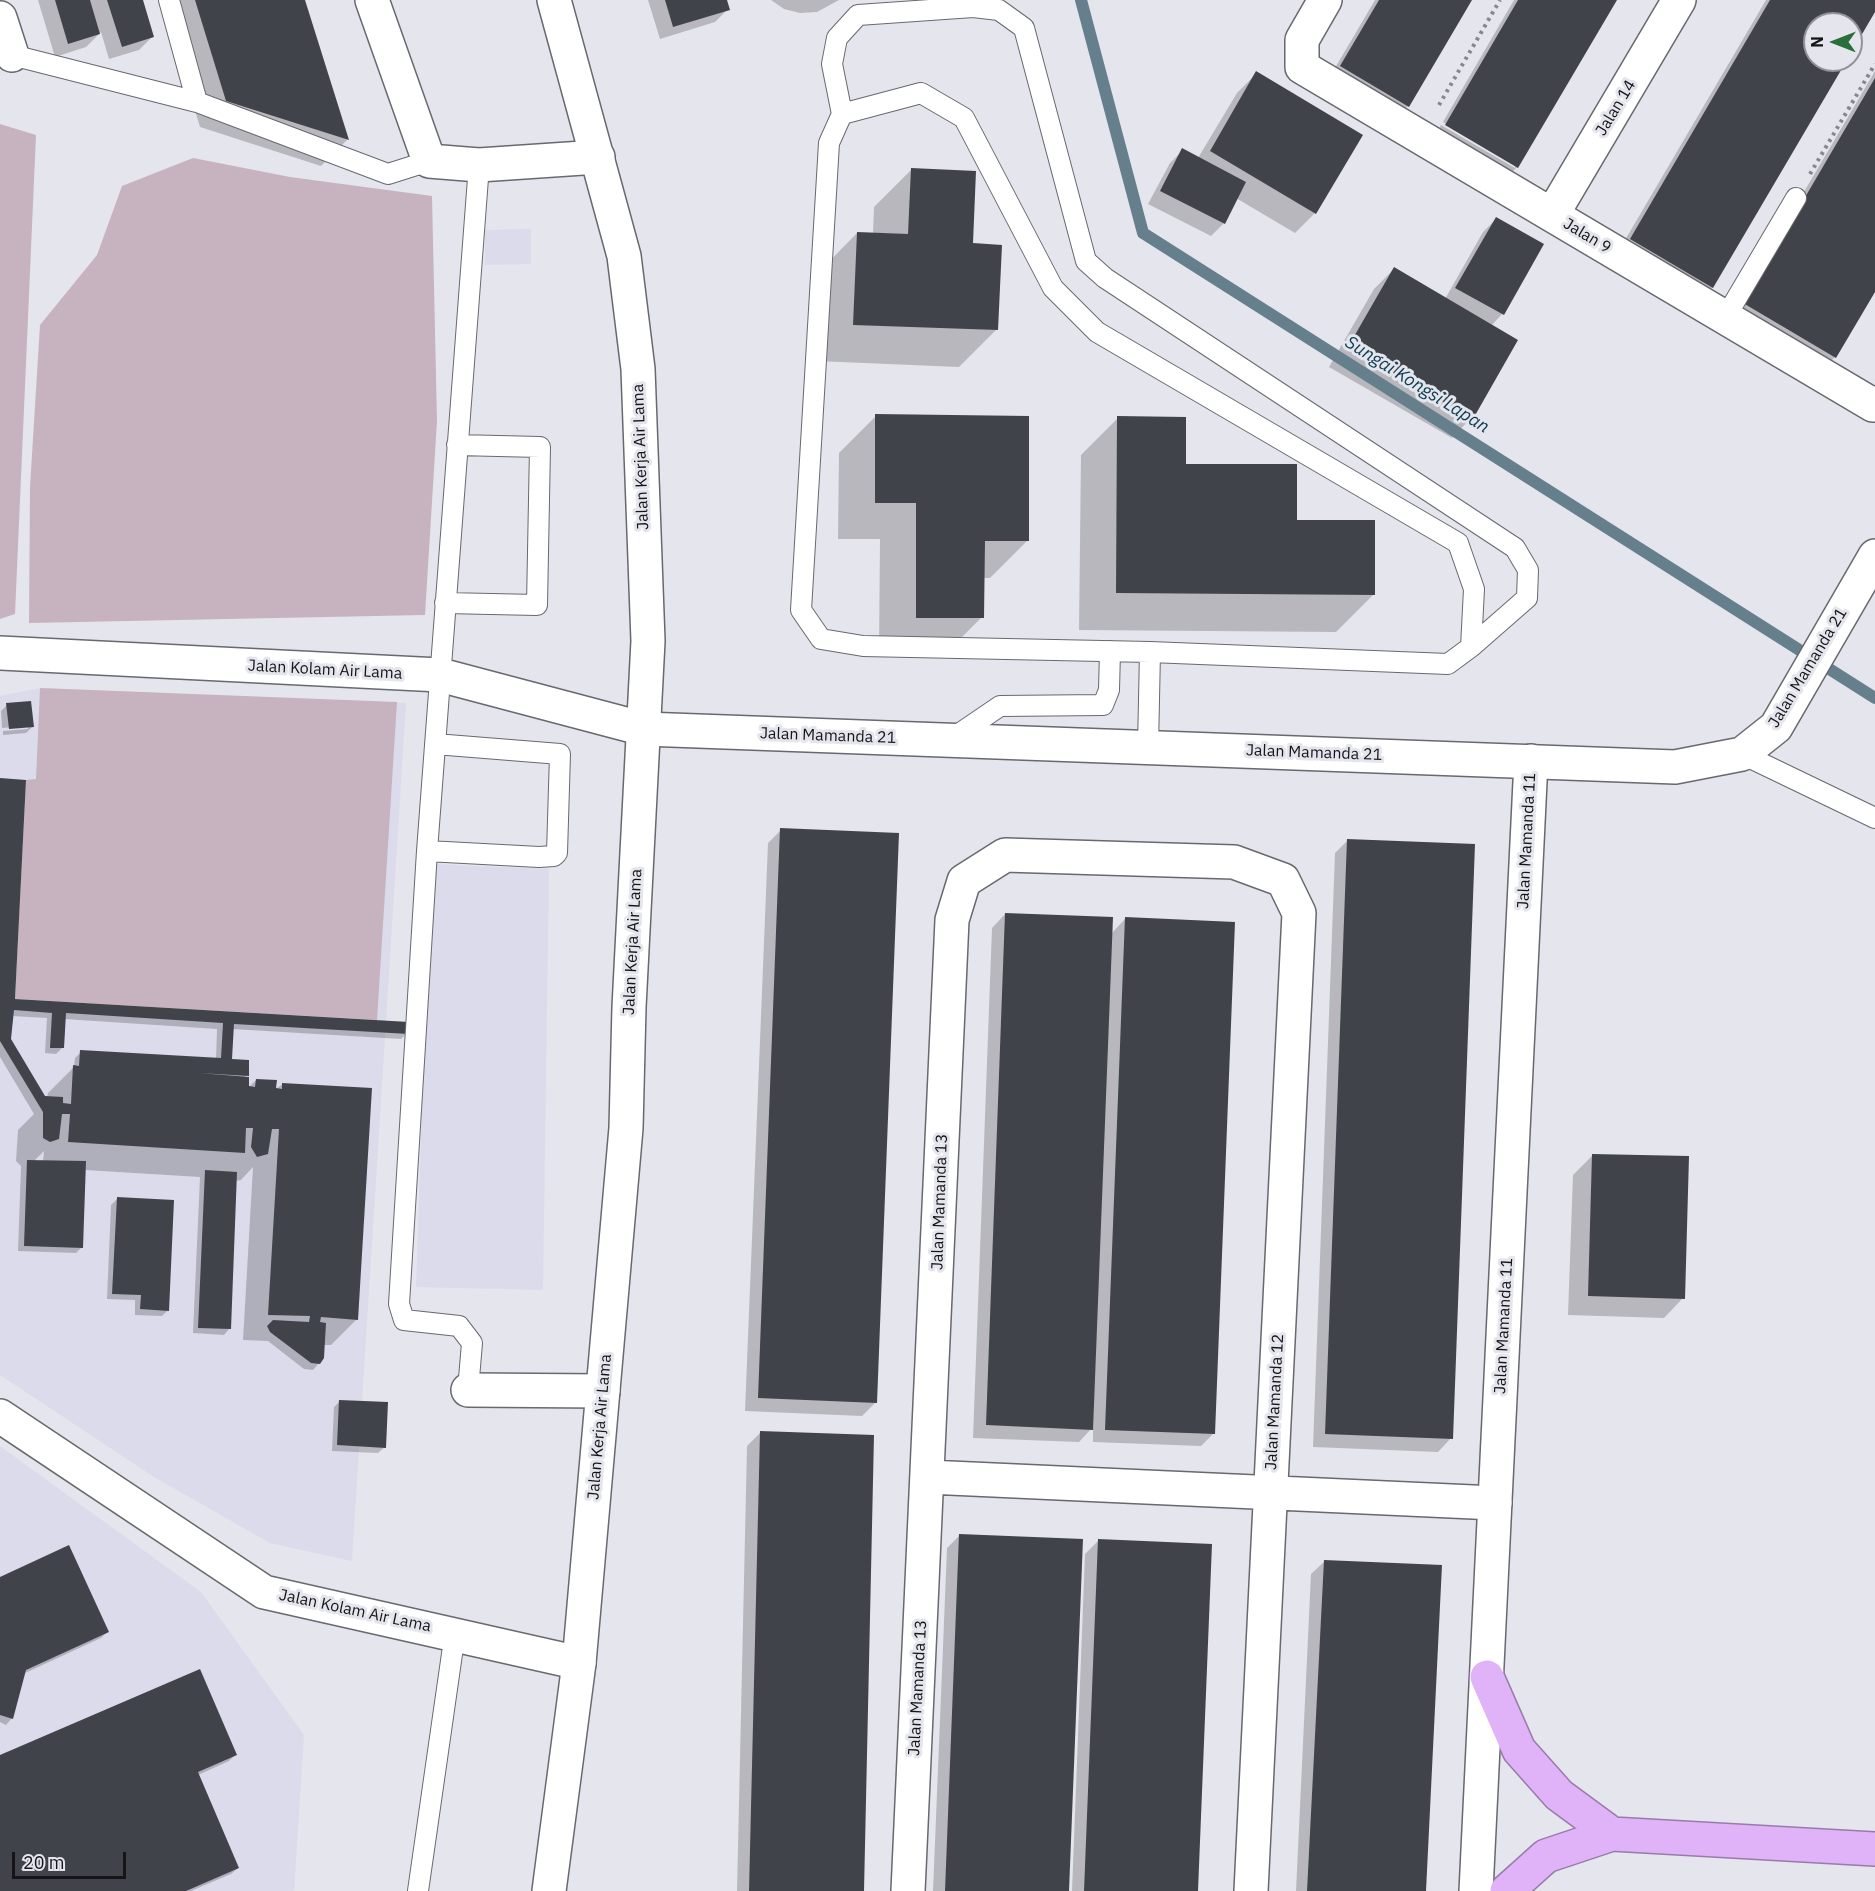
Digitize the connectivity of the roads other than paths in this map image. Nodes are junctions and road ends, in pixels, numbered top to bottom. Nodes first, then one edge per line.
1 (169, 0) edge
2 (372, 0) edge
3 (554, 0) edge
4 (1325, 0) edge
5 (1679, 0) edge
6 (0, 18) edge
7 (12, 55) joint
8 (197, 102) junction
9 (842, 114) junction
10 (598, 157) junction
11 (429, 161) junction
12 (479, 165) junction
13 (1796, 198) road end
14 (1552, 215) junction
15 (1725, 318) junction
16 (1874, 404) edge
17 (458, 445) junction
18 (1875, 556) edge
19 (446, 603) junction
20 (1471, 647) junction
21 (1110, 651) junction
22 (1150, 652) junction
23 (0, 653) edge
24 (440, 675) junction
25 (644, 729) junction
26 (950, 740) junction
27 (435, 744) junction
28 (1148, 747) junction
29 (1742, 754) junction
30 (1531, 761) junction
31 (1875, 818) edge
32 (427, 851) junction
33 (1299, 913) joint
34 (468, 1390) joint
35 (603, 1391) junction
36 (0, 1416) edge
37 (928, 1477) junction
38 (1271, 1492) junction
39 (1495, 1503) junction
40 (455, 1634) junction
41 (579, 1663) junction
42 (1487, 1677) junction
43 (1612, 1834) junction
44 (1875, 1849) edge
45 (418, 1891) edge
46 (549, 1891) edge
47 (908, 1891) edge
48 (1251, 1891) edge
49 (1476, 1891) edge
50 (1507, 1891) edge

1 - 8 lane
2 - 11 street
3 - 10 street, Jalan Kerja Air Lama
4 - 14 street, Jalan 9
5 - 14 street, Jalan 14
6 - 7 street
7 - 8 lane
8 - 11 lane
9 - 20 lane
9 - 20 lane
9 - 21 lane
10 - 12 street
10 - 25 street, Jalan Kerja Air Lama
11 - 12 street
12 - 17 lane
13 - 15 lane
14 - 15 street, Jalan 9
15 - 16 street, Jalan 9
17 - 19 lane
17 - 19 lane
18 - 29 street, Jalan Mamanda 21
19 - 24 lane
20 - 22 lane
21 - 22 lane
21 - 26 lane
22 - 28 lane
23 - 24 street, Jalan Kolam Air Lama
24 - 25 street, Jalan Kolam Air Lama
24 - 27 lane
25 - 26 street, Jalan Mamanda 21
25 - 35 street, Jalan Kerja Air Lama
26 - 28 street, Jalan Mamanda 21
27 - 32 lane
27 - 32 lane
28 - 30 street, Jalan Mamanda 21
29 - 30 street, Jalan Mamanda 21
29 - 31 lane
30 - 39 street, Jalan Mamanda 11
32 - 34 lane
33 - 37 street, Jalan Mamanda 13
33 - 38 street, Jalan Mamanda 12
34 - 35 street
35 - 41 street, Jalan Kerja Air Lama
36 - 40 street, Jalan Kolam Air Lama
37 - 38 street
37 - 47 street, Jalan Mamanda 13
38 - 39 street
38 - 48 street, Jalan Mamanda 12
39 - 42 street, Jalan Mamanda 11
40 - 41 street, Jalan Kolam Air Lama
40 - 45 lane
41 - 46 street, Jalan Kerja Air Lama
42 - 43 highway
42 - 49 street, Jalan Mamanda 11
43 - 44 highway
43 - 50 highway

